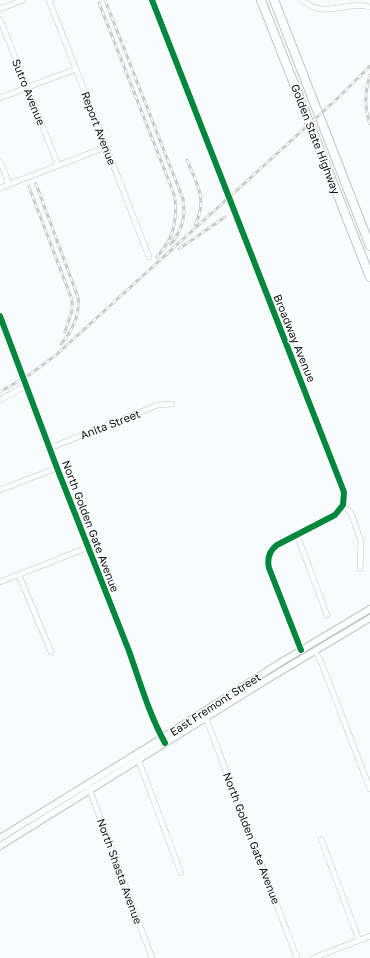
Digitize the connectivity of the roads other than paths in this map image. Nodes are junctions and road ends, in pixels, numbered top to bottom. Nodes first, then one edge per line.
1 (23, 0) edge
2 (49, 0) edge
3 (152, 0) edge
4 (261, 0) edge
5 (274, 0) edge
6 (302, 0) edge
7 (370, 7) edge
8 (0, 9) edge
9 (0, 19) edge
10 (76, 69) junction
11 (27, 87) junction
12 (0, 98) edge
13 (106, 147) junction
14 (0, 161) edge
15 (58, 165) junction
16 (9, 184) junction
17 (0, 188) edge
18 (370, 246) edge
19 (149, 257) dead end
20 (370, 277) edge
21 (0, 316) edge
22 (27, 385) junction
23 (0, 400) edge
24 (172, 404) dead end
25 (50, 448) junction
26 (57, 468) junction
27 (0, 490) edge
28 (343, 505) junction
29 (296, 535) junction
30 (89, 547) junction
31 (360, 570) dead end
32 (19, 574) junction
33 (0, 582) edge
34 (370, 609) edge
35 (327, 615) dead end
36 (370, 618) edge
37 (311, 644) junction
38 (301, 650) junction
39 (315, 650) junction
40 (52, 652) dead end
41 (206, 718) junction
42 (164, 741) junction
43 (137, 757) junction
44 (89, 787) junction
45 (370, 789) edge
46 (0, 838) edge
47 (321, 839) dead end
48 (0, 846) edge
49 (181, 873) dead end
50 (370, 936) edge
51 (359, 940) junction
52 (152, 958) edge
53 (297, 958) edge
54 (313, 958) edge

1 - 8 street
2 - 10 street, Report Avenue
3 - 28 street, Broadway Avenue
4 - 20 highway, Golden State Highway
5 - 18 highway, Golden State Highway
6 - 7 street
9 - 11 street, Sutro Avenue
10 - 11 street
10 - 13 street, Report Avenue
11 - 12 street
11 - 15 street, Sutro Avenue
13 - 15 street
13 - 19 street, Report Avenue
14 - 16 street
15 - 16 street
16 - 17 street
21 - 22 street, North Golden Gate Avenue
22 - 23 street
22 - 25 street, North Golden Gate Avenue
24 - 25 street, Anita Street
25 - 26 street, North Golden Gate Avenue
26 - 27 street
26 - 30 street, North Golden Gate Avenue
28 - 29 street
28 - 31 street
29 - 35 street
29 - 38 street
30 - 32 street
30 - 42 street, North Golden Gate Avenue
32 - 33 street
32 - 40 street
34 - 37 main road, East Fremont Street
36 - 39 main road, East Fremont Street
37 - 38 main road, East Fremont Street
37 - 39 main road
38 - 42 main road, East Fremont Street
39 - 41 main road, East Fremont Street
39 - 45 street
41 - 42 main road, East Fremont Street
41 - 53 street, North Golden Gate Avenue
42 - 43 main road, East Fremont Street
43 - 44 main road, East Fremont Street
43 - 49 street
44 - 46 main road, East Fremont Street
44 - 48 main road, East Fremont Street
44 - 52 street, North Shasta Avenue
47 - 51 street
50 - 51 street
51 - 54 street

